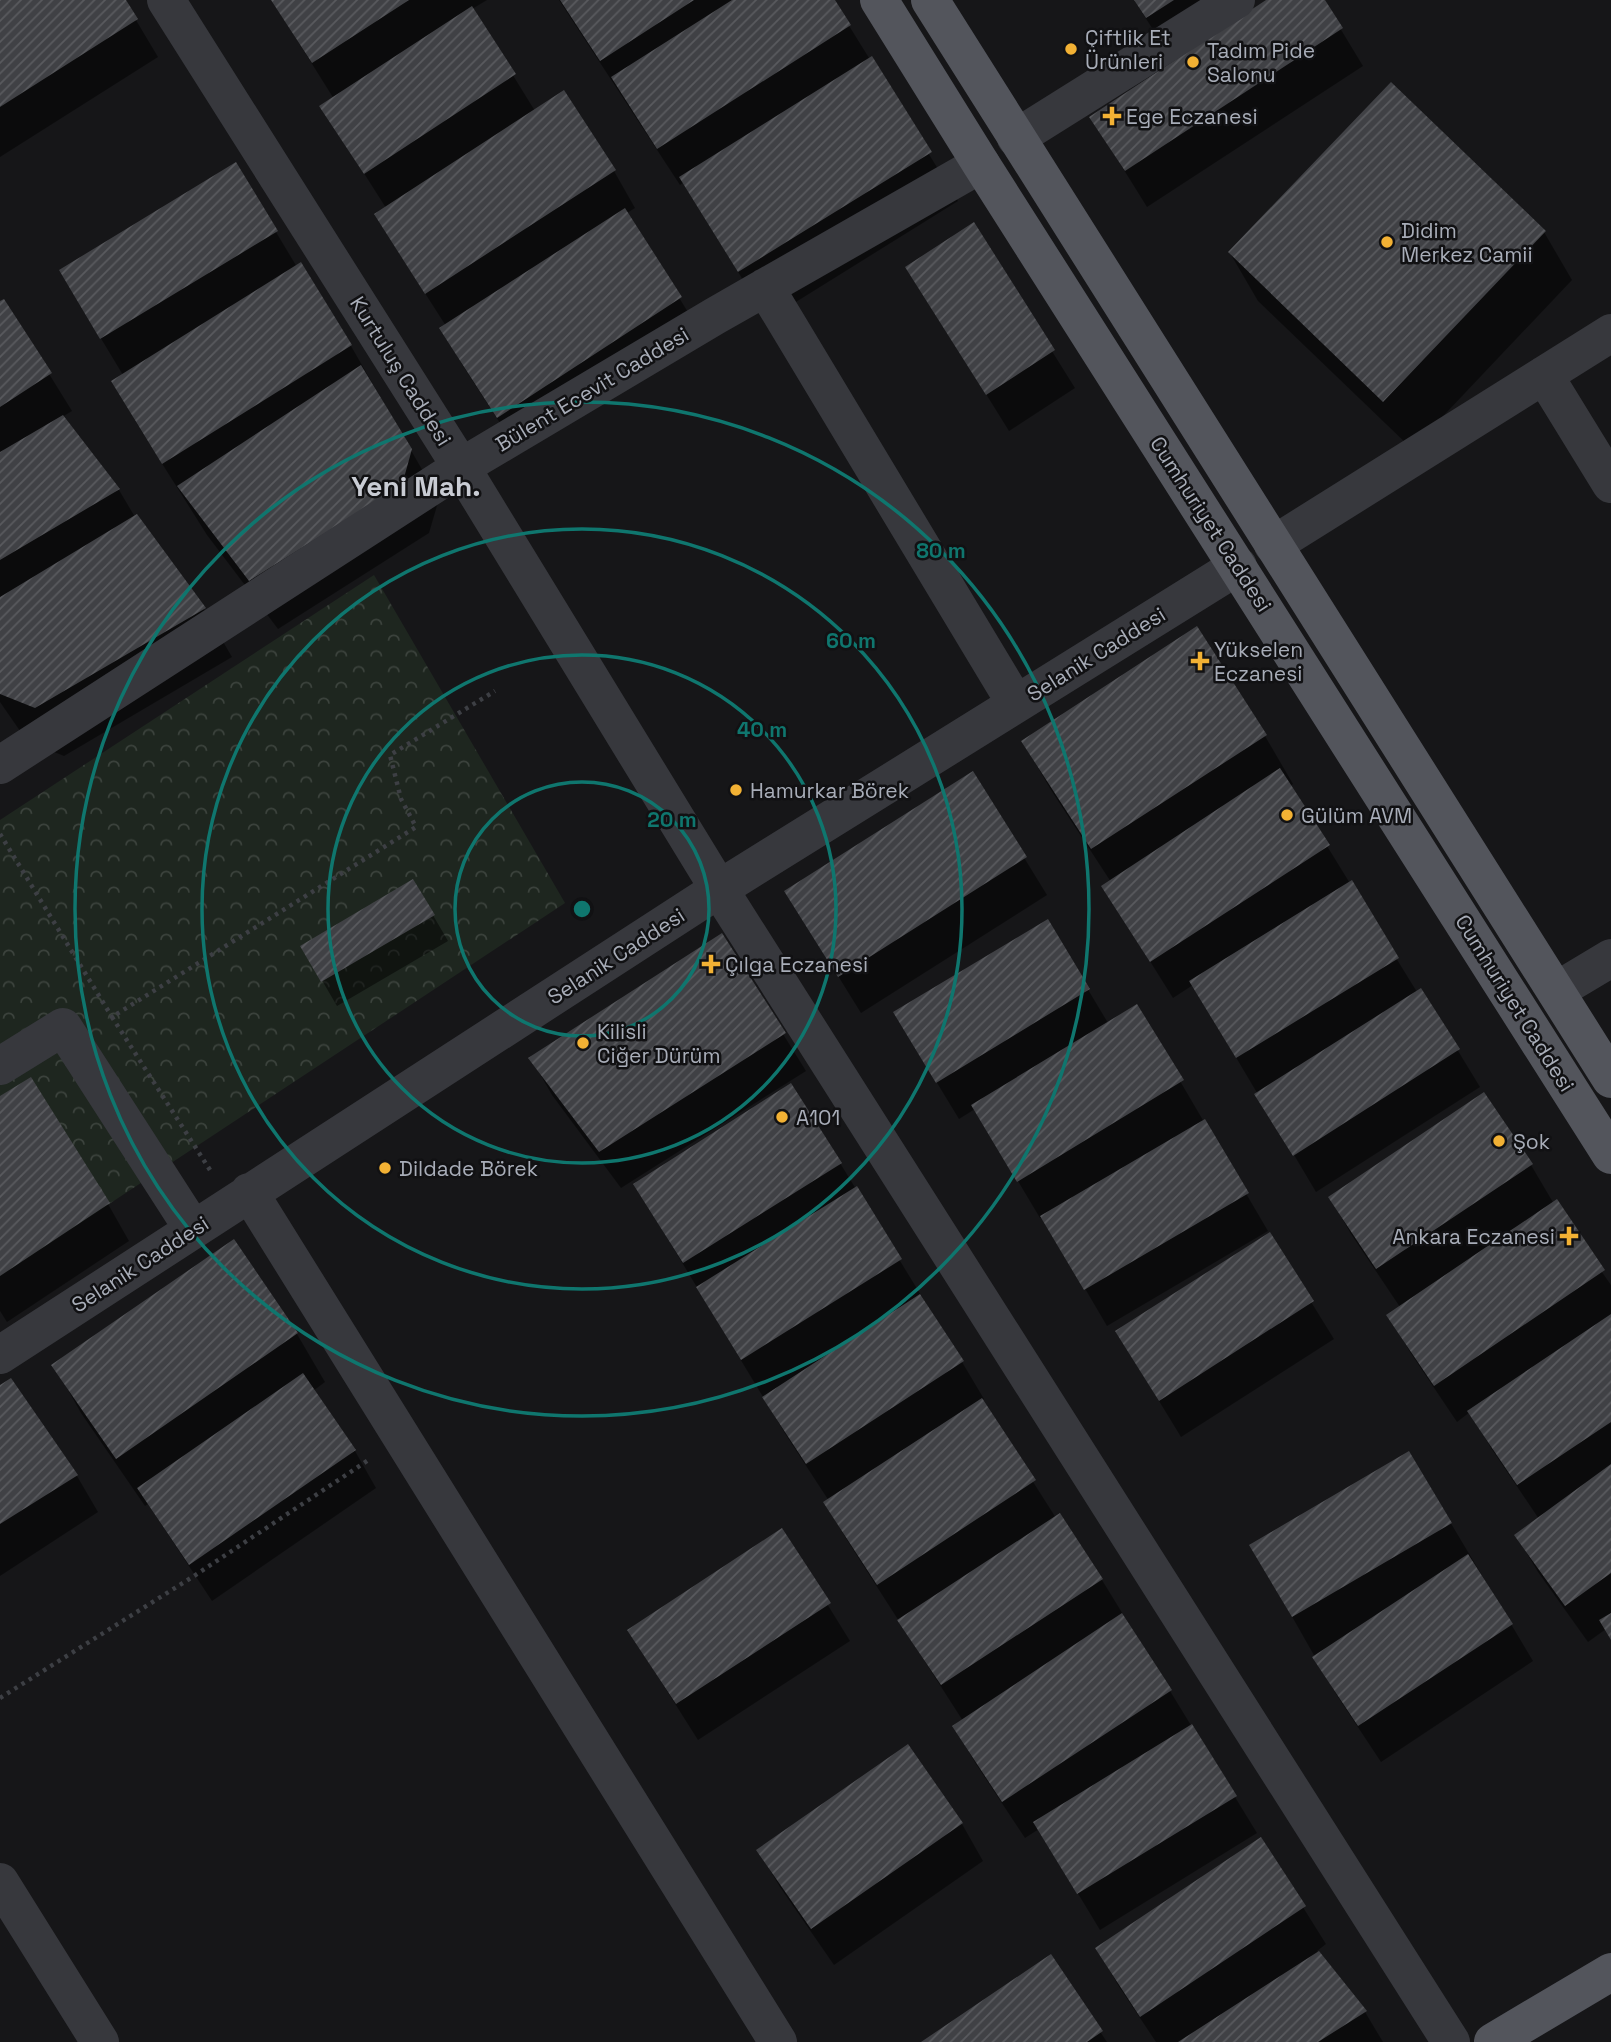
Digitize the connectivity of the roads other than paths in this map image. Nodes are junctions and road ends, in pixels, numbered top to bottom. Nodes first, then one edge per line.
1 (166, 0) edge
2 (879, 0) edge
3 (930, 0) edge
4 (1236, 0) edge
5 (1016, 138) junction
6 (981, 164) junction
7 (765, 287) junction
8 (1611, 333) edge
9 (1544, 375) junction
10 (461, 467) junction
11 (1611, 484) edge
12 (1273, 545) junction
13 (1238, 566) junction
14 (1016, 705) junction
15 (0, 765) edge
16 (719, 889) junction
17 (1611, 958) edge
18 (1556, 991) junction
19 (0, 1066) edge
20 (1611, 1079) edge
21 (1611, 1155) edge
22 (240, 1198) junction
23 (193, 1228) junction
24 (0, 1355) edge
25 (0, 1882) edge
26 (1611, 1972) edge
27 (100, 2042) edge
28 (778, 2042) edge
29 (1451, 2042) edge
30 (1493, 2042) edge

1 - 10 street, Kurtuluş Caddesi
2 - 6 main road, Cumhuriyet Caddesi
3 - 5 main road, Cumhuriyet Caddesi
4 - 5 street
5 - 12 main road, Cumhuriyet Caddesi
6 - 7 street, Bülent Ecevit Caddesi
6 - 13 main road, Cumhuriyet Caddesi
7 - 10 street, Bülent Ecevit Caddesi
7 - 14 street
8 - 9 street
9 - 11 street
9 - 12 street
10 - 15 street, Bülent Ecevit Caddesi
10 - 16 street, Kurtuluş Caddesi
12 - 13 main road
12 - 18 main road, Cumhuriyet Caddesi
13 - 14 street, Selanik Caddesi
13 - 21 main road, Cumhuriyet Caddesi
14 - 16 street, Selanik Caddesi
16 - 22 street, Selanik Caddesi
16 - 29 street, Kurtuluş Caddesi
17 - 18 street
18 - 20 main road, Cumhuriyet Caddesi
19 - 23 street
22 - 23 street, Selanik Caddesi
22 - 28 street
23 - 24 street, Selanik Caddesi
25 - 27 street
26 - 30 main road

